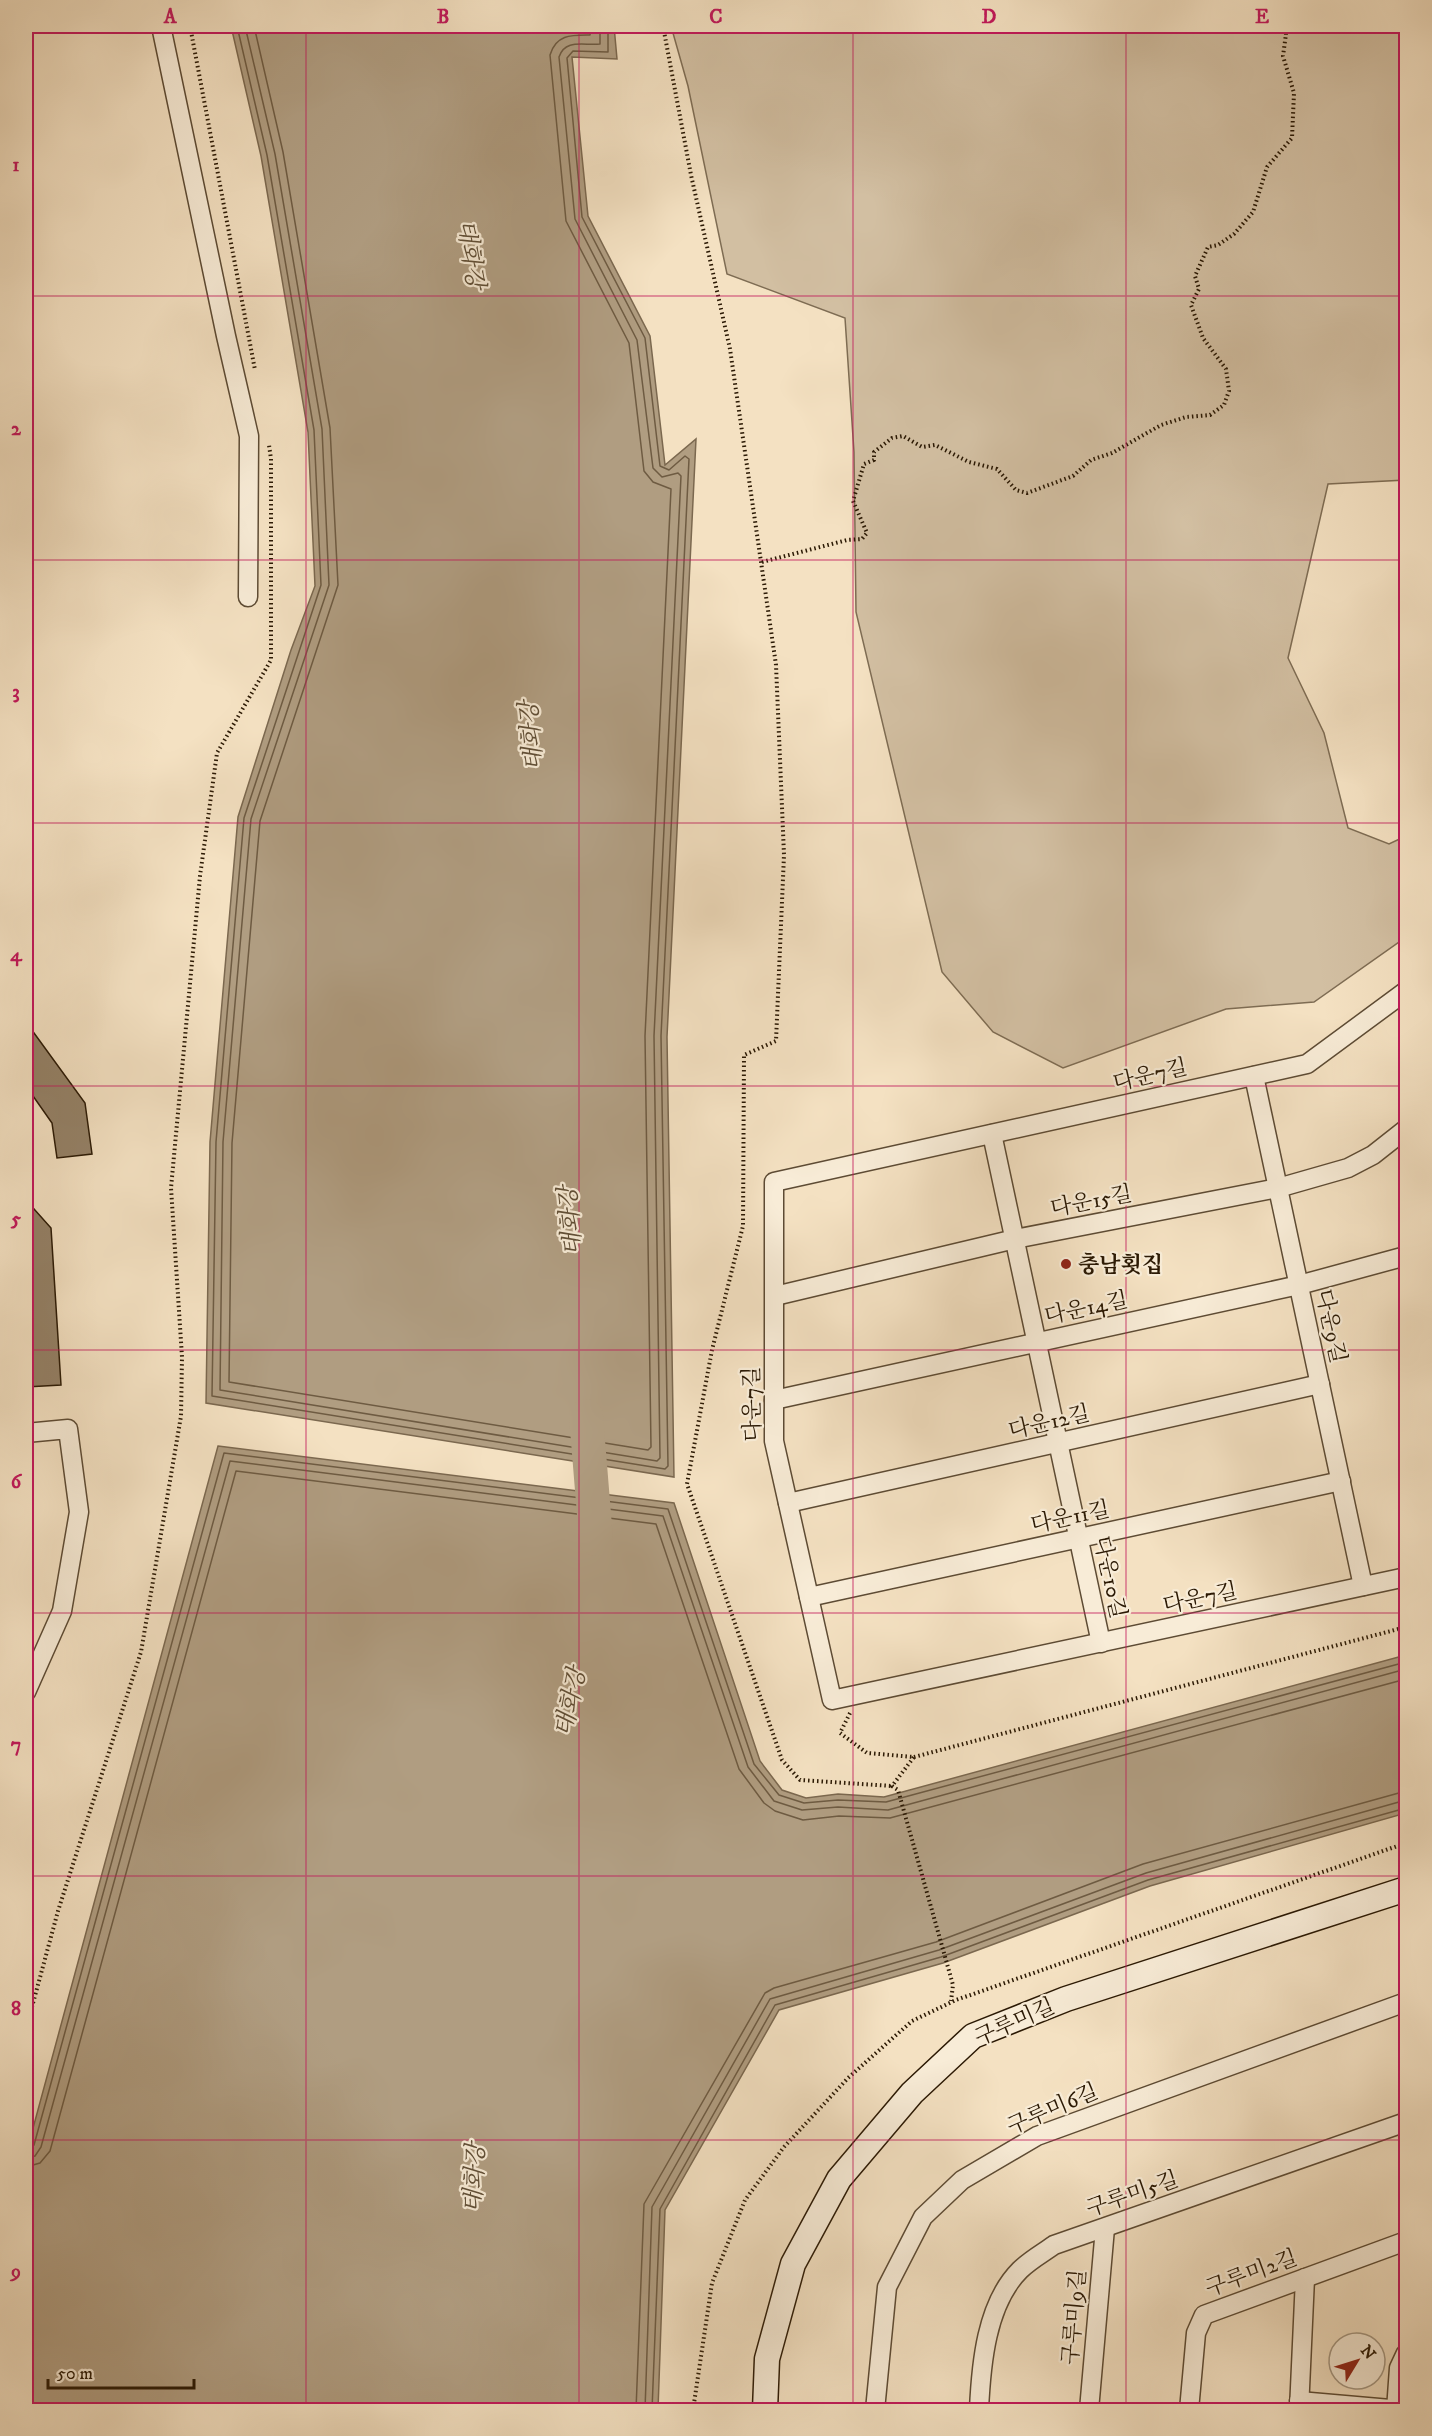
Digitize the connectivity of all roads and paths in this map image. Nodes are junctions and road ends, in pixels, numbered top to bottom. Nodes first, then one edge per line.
1 (161, 26) edge
2 (190, 26) edge
3 (663, 26) edge
4 (1283, 26) edge
5 (256, 377) dead end
6 (267, 435) dead end
7 (762, 562) junction
8 (248, 597) dead end
9 (1407, 991) edge
10 (1254, 1076) junction
11 (1407, 1129) edge
12 (992, 1134) junction
13 (1278, 1188) junction
14 (1015, 1239) junction
15 (1407, 1256) edge
16 (1299, 1285) junction
17 (775, 1296) junction
18 (1037, 1343) junction
19 (1320, 1384) junction
20 (774, 1400) junction
21 (26, 1433) edge
22 (1058, 1444) junction
23 (1341, 1481) junction
24 (788, 1503) junction
25 (1078, 1539) junction
26 (1407, 1577) edge
27 (1363, 1586) junction
28 (809, 1597) junction
29 (1407, 1627) edge
30 (1101, 1642) junction
31 (26, 1692) edge
32 (860, 1694) junction
33 (914, 1757) junction
34 (892, 1786) junction
35 (1407, 1889) edge
36 (951, 2001) dead end
37 (1407, 2002) edge
38 (26, 2029) edge
39 (1407, 2122) edge
40 (1105, 2228) junction
41 (1407, 2241) edge
42 (1305, 2278) junction
43 (1407, 2353) edge
44 (1299, 2406) edge
45 (765, 2410) edge
46 (875, 2410) edge
47 (979, 2410) edge
48 (1089, 2410) edge
49 (1189, 2410) edge
50 (1395, 2410) edge
51 (1402, 2410) edge

1 - 8 street
2 - 5 path
3 - 7 path
4 - 7 path
6 - 38 path
7 - 34 path
9 - 10 street, 다운7길
10 - 12 street, 다운7길
10 - 13 street, 다운9길
11 - 13 street, 다운15길
12 - 14 street, 다운10길
12 - 17 street, 다운7길
13 - 14 street, 다운15길
13 - 16 street, 다운9길
14 - 17 street, 다운15길
14 - 18 street, 다운10길
15 - 16 street, 다운14길
16 - 18 street, 다운14길
16 - 19 street, 다운9길
17 - 20 street, 다운7길
18 - 20 street, 다운14길
18 - 22 street, 다운10길
19 - 22 street, 다운12길
19 - 23 street, 다운9길
20 - 24 street, 다운7길
21 - 31 street
22 - 24 street, 다운12길
22 - 25 street, 다운10길
23 - 25 street, 다운11길
23 - 27 street, 다운9길
24 - 28 street, 다운7길
25 - 28 street, 다운11길
25 - 30 street, 다운10길
26 - 27 street, 다운7길
27 - 30 street, 다운7길
28 - 32 street, 다운7길
29 - 33 path
30 - 32 street, 다운7길
32 - 33 path
33 - 34 path
34 - 36 path
35 - 45 street, 구루미길
37 - 46 street, 구루미6길
39 - 40 street, 구루미5길
40 - 47 street, 구루미5길
40 - 48 street, 구루미9길
41 - 42 street, 구루미2길
42 - 44 street
42 - 49 street, 구루미2길
43 - 50 street
44 - 50 street
50 - 51 street

